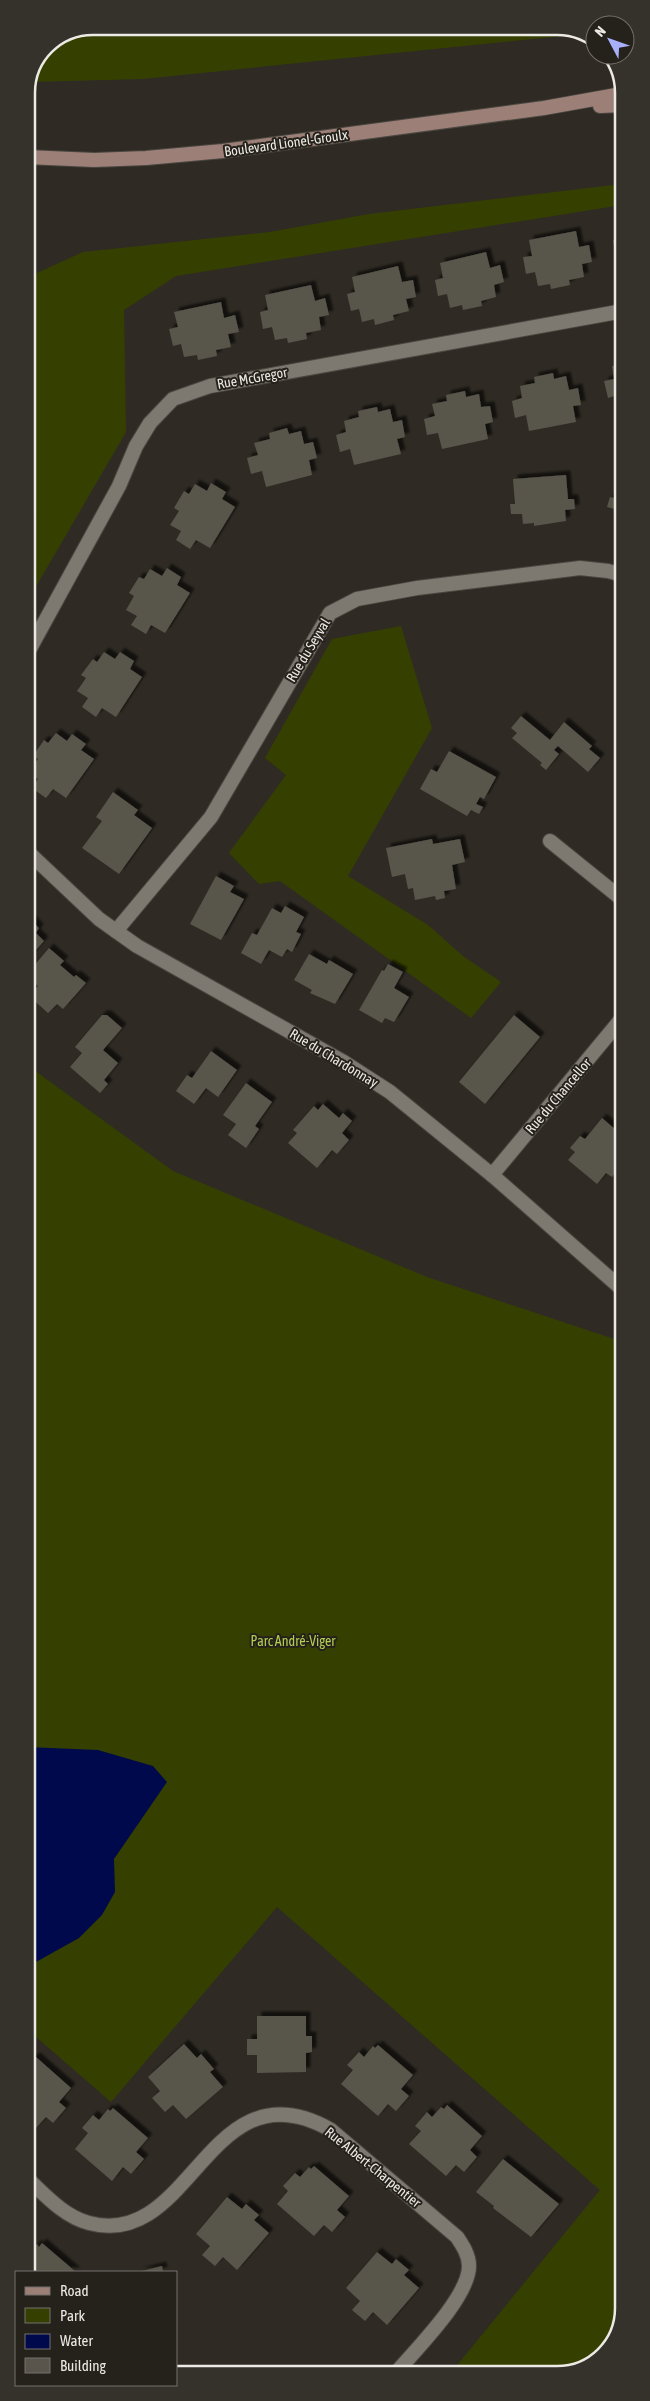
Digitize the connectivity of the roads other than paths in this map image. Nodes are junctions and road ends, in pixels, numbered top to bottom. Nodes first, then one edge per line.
1 (615, 95) edge
2 (615, 105) edge
3 (544, 108) junction
4 (35, 157) edge
5 (615, 312) edge
6 (615, 573) edge
7 (35, 639) edge
8 (550, 840) dead end
9 (35, 859) edge
10 (615, 893) edge
11 (116, 932) junction
12 (615, 1028) edge
13 (492, 1175) junction
14 (615, 1283) edge
15 (35, 2185) edge
16 (402, 2366) edge

1 - 3 main road, Boulevard Lionel-Groulx
2 - 3 main road, Boulevard Lionel-Groulx
3 - 4 main road, Boulevard Lionel-Groulx
5 - 7 street, Rue McGregor
6 - 11 street, Rue du Seyval
8 - 10 street
9 - 11 street, Rue du Chardonnay
11 - 13 street, Rue du Chardonnay
12 - 13 street, Rue du Chancellor
13 - 14 street, Rue du Chardonnay
15 - 16 street, Rue Albert-Charpentier

